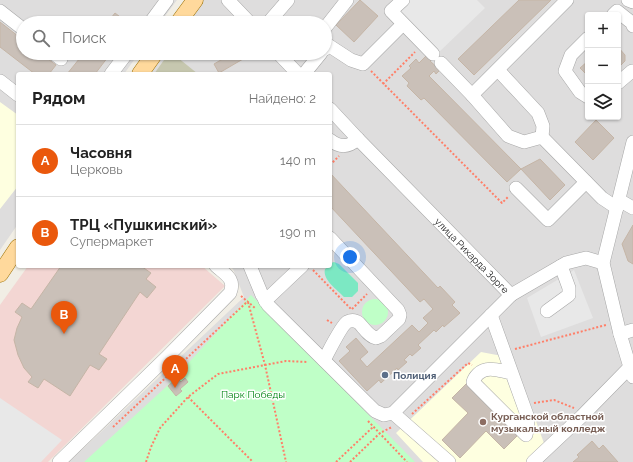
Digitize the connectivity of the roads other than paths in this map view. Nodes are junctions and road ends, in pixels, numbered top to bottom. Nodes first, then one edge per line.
1 (167, 0) edge
2 (228, 0) edge
3 (288, 0) edge
4 (348, 0) edge
5 (403, 0) edge
6 (567, 0) edge
7 (628, 0) edge
8 (192, 1) edge
9 (633, 2) edge
10 (0, 11) edge
11 (621, 14) edge
12 (155, 16) edge
13 (182, 16) edge
14 (243, 16) edge
15 (274, 16) edge
16 (332, 19) edge
17 (16, 24) edge
18 (403, 24) junction
19 (633, 26) edge
20 (585, 41) edge
21 (332, 50) edge
22 (122, 60) edge
23 (150, 60) edge
24 (285, 60) edge
25 (315, 60) edge
26 (498, 70) junction
27 (113, 72) edge
28 (141, 72) edge
29 (296, 72) edge
30 (306, 72) edge
31 (633, 72) edge
32 (621, 80) edge
33 (0, 81) edge
34 (16, 93) edge
35 (472, 95) junction
36 (585, 95) edge
37 (332, 110) edge
38 (542, 137) junction
39 (358, 139) junction
40 (332, 142) edge
41 (633, 142) edge
42 (586, 182) junction
43 (516, 188) road end
44 (618, 204) junction
45 (633, 208) edge
46 (332, 240) edge
47 (16, 250) edge
48 (603, 262) junction
49 (561, 266) junction
50 (218, 268) edge
51 (300, 268) edge
52 (252, 271) edge
53 (0, 274) edge
54 (232, 282) junction
55 (511, 295) junction
56 (265, 301) junction
57 (546, 310) dead end
58 (491, 315) junction
59 (618, 328) junction
60 (633, 330) edge
61 (324, 360) junction
62 (632, 372) edge
63 (512, 373) junction
64 (398, 417) junction
65 (538, 460) edge
66 (59, 462) edge
67 (449, 462) edge

1 - 12 street
2 - 14 street
3 - 15 street
4 - 16 street
5 - 18 street
6 - 26 street
7 - 9 street
8 - 13 main road
10 - 17 street
11 - 19 street
18 - 21 street
18 - 35 street
20 - 36 street
22 - 27 street
23 - 28 main road
24 - 29 street
25 - 30 street
26 - 35 street
26 - 38 street
31 - 32 street
33 - 34 street
35 - 38 street
37 - 39 street, улица Рихарда Зорге
38 - 42 street
39 - 40 street
39 - 55 street, улица Рихарда Зорге
41 - 44 street
42 - 43 street
42 - 44 street
44 - 45 street
44 - 48 street
46 - 61 street
47 - 53 main road
48 - 49 street, улица Рихарда Зорге
48 - 59 street
49 - 55 street, улица Рихарда Зорге
49 - 57 street
50 - 54 street
51 - 56 street
52 - 54 street
52 - 56 street
54 - 66 street
55 - 58 street
56 - 61 street
58 - 63 street
58 - 64 street
59 - 60 street
59 - 62 street
61 - 64 street
62 - 65 street
63 - 63 street
64 - 67 street

